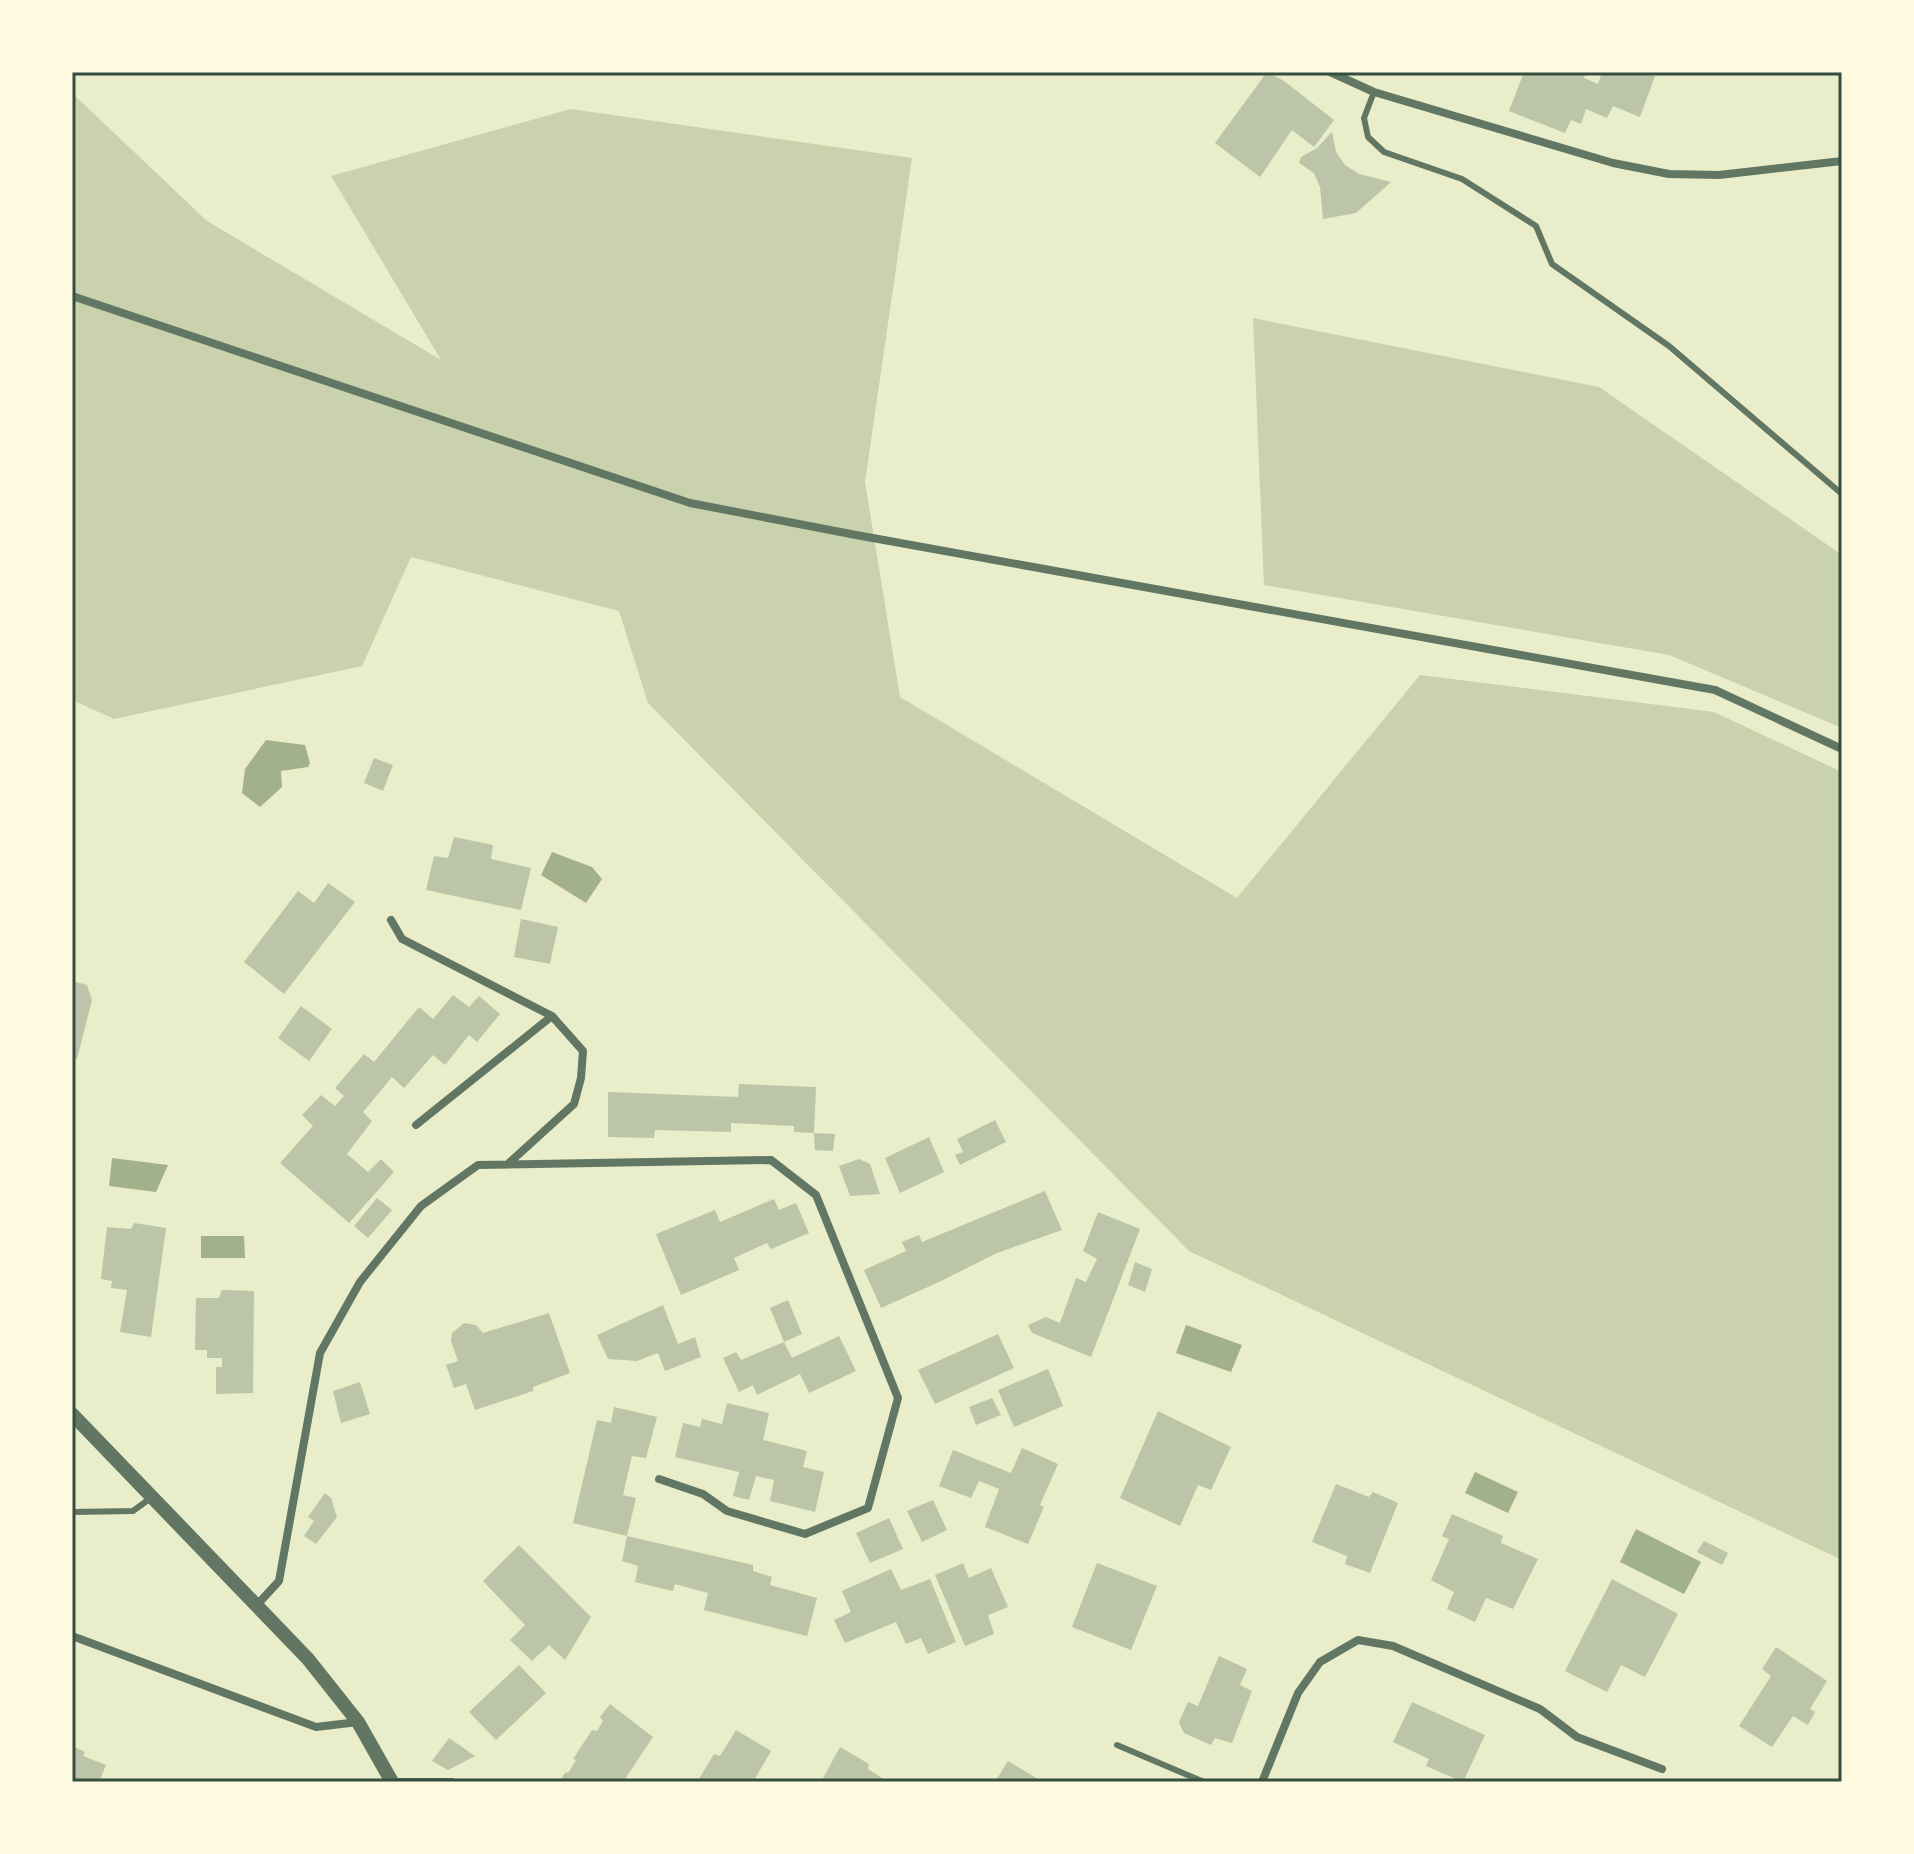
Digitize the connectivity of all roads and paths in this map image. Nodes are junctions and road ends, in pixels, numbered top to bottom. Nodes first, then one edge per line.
1 (1330, 72) edge
2 (1374, 92) junction
3 (1842, 161) edge
4 (72, 296) edge
5 (1842, 494) edge
6 (1842, 749) edge
7 (391, 920) dead end
8 (552, 1016) junction
9 (416, 1125) dead end
10 (509, 1164) junction
11 (72, 1414) edge
12 (659, 1479) dead end
13 (152, 1497) junction
14 (72, 1512) edge
15 (256, 1606) junction
16 (72, 1636) edge
17 (358, 1722) junction
18 (1117, 1745) dead end
19 (1662, 1769) dead end
20 (392, 1782) edge
21 (452, 1782) edge
22 (1204, 1782) edge
23 (1262, 1782) edge

1 - 2 street
2 - 3 street
2 - 5 lane
4 - 6 street
7 - 8 street
8 - 9 street
8 - 10 street
10 - 12 street
10 - 15 street
11 - 13 street
13 - 14 lane
13 - 15 street
15 - 17 street
16 - 17 street
17 - 20 street
18 - 22 lane
19 - 23 street
20 - 21 street

